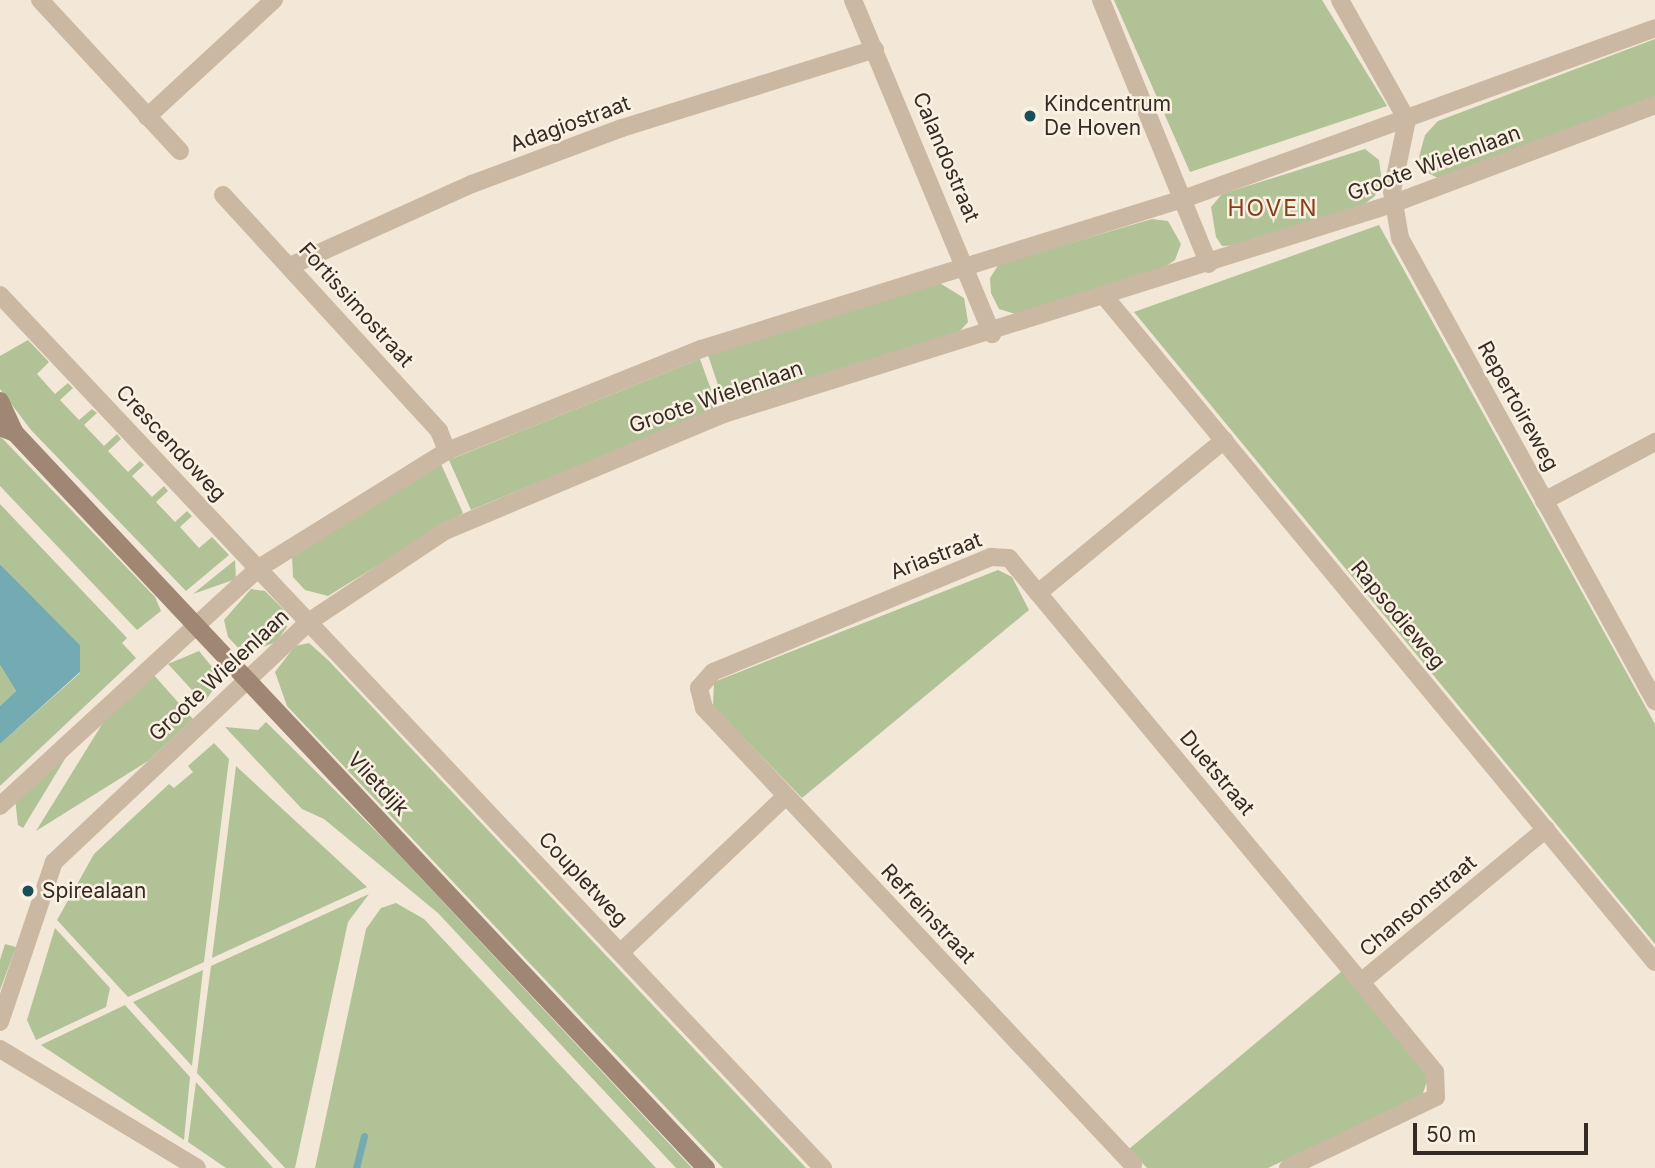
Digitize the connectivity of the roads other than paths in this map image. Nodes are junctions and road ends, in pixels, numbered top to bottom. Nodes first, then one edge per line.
1 (40, 0) edge
2 (274, 0) edge
3 (1101, 0) edge
4 (1340, 0) edge
5 (860, 2) edge
6 (1655, 28) edge
7 (875, 48) junction
8 (1655, 105) edge
9 (148, 117) junction
10 (1407, 120) junction
11 (180, 151) dead end
12 (223, 195) dead end
13 (1186, 198) junction
14 (1392, 204) junction
15 (1209, 264) junction
16 (289, 266) junction
17 (967, 266) junction
18 (0, 295) edge
19 (1105, 297) junction
20 (992, 334) junction
21 (0, 401) edge
22 (7, 430) edge
23 (1224, 440) junction
24 (1655, 442) edge
25 (447, 452) junction
26 (1544, 501) junction
27 (259, 568) junction
28 (1038, 593) junction
29 (310, 621) junction
30 (194, 624) junction
31 (248, 678) junction
32 (699, 688) joint
33 (1655, 701) edge
34 (786, 796) junction
35 (0, 806) edge
36 (1546, 829) junction
37 (621, 952) junction
38 (1655, 962) edge
39 (1362, 982) junction
40 (0, 1022) edge
41 (0, 1049) edge
42 (1133, 1167) edge
43 (197, 1168) edge
44 (706, 1168) edge
45 (823, 1168) edge
46 (1289, 1168) edge

1 - 9 street
2 - 9 street
3 - 13 street
4 - 10 street
5 - 7 street, Calandostraat
6 - 10 street
7 - 16 street, Adagiostraat
7 - 17 street, Calandostraat
8 - 14 street, Groote Wielenlaan
9 - 11 street
10 - 13 street
10 - 14 street, Repertoireweg
12 - 16 street, Fortissimostraat
13 - 15 street
13 - 17 street
14 - 15 street, Groote Wielenlaan
14 - 26 street, Repertoireweg
15 - 19 street, Groote Wielenlaan
16 - 25 street, Fortissimostraat
17 - 20 street, Calandostraat
17 - 25 street
18 - 27 street, Crescendoweg
19 - 20 street, Groote Wielenlaan
19 - 23 street, Rapsodieweg
20 - 29 street, Groote Wielenlaan
21 - 22 street, Vlietdijk
22 - 30 street, Vlietdijk
23 - 28 street
23 - 36 street, Rapsodieweg
24 - 26 street
25 - 27 street
26 - 33 street, Repertoireweg
27 - 29 street, Crescendoweg
27 - 30 street
28 - 32 street, Ariastraat
28 - 39 street, Duetstraat
29 - 31 street, Groote Wielenlaan
29 - 37 street, Coupletweg
30 - 31 street, Vlietdijk
30 - 35 street
31 - 40 street, Groote Wielenlaan
31 - 44 street, Vlietdijk
32 - 34 street, Refreinstraat
34 - 37 street
34 - 42 street, Refreinstraat
36 - 38 street, Rapsodieweg
36 - 39 street, Chansonstraat
37 - 45 street, Coupletweg
39 - 46 street, Chansonstraat
41 - 43 street

